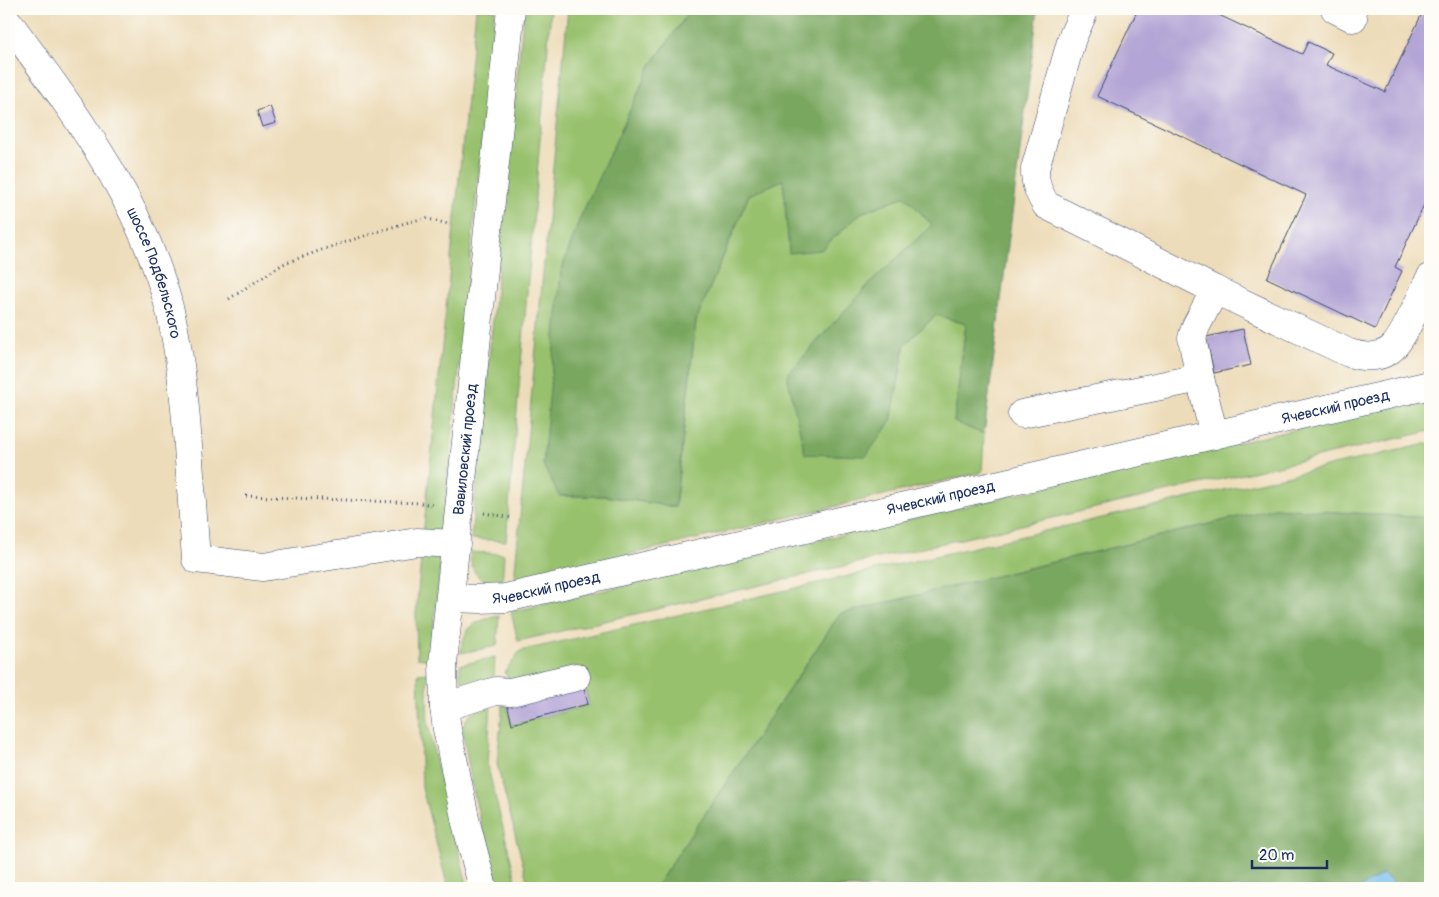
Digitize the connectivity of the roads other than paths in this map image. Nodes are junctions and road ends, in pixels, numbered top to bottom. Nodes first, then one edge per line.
1 (511, 9) edge
2 (1085, 9) edge
3 (9, 23) edge
4 (1430, 278) edge
5 (1215, 290) junction
6 (1200, 378) junction
7 (1430, 385) edge
8 (1022, 414) dead end
9 (1214, 435) junction
10 (456, 544) junction
11 (451, 598) junction
12 (576, 677) dead end
13 (444, 707) junction
14 (483, 888) edge

1 - 10 street, Вавиловский проезд
2 - 5 street
3 - 10 street, шоссе Подбельского
4 - 5 street
5 - 6 street
6 - 8 street
6 - 9 street
7 - 9 street, Ячевский проезд
9 - 11 street, Ячевский проезд
10 - 11 street, Вавиловский проезд
11 - 13 street, Вавиловский проезд
12 - 13 street
13 - 14 street, Вавиловский проезд

